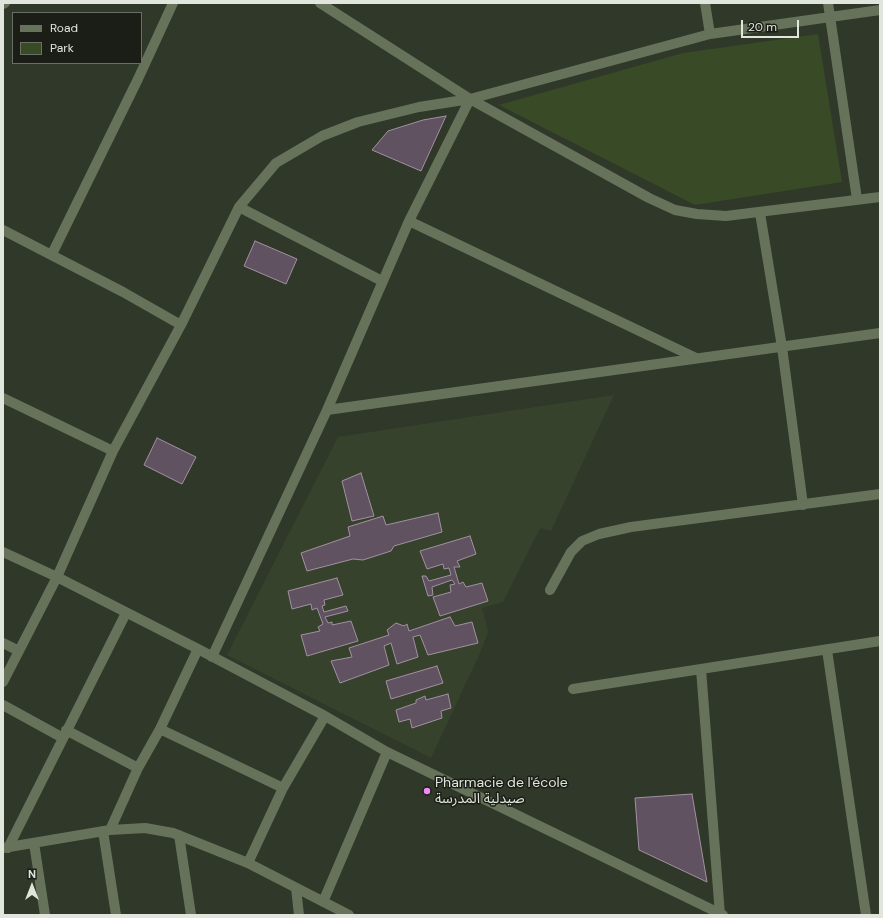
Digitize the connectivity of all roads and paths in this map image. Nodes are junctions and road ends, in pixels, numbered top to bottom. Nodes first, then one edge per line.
1 (173, 3) edge
2 (320, 3) edge
3 (705, 3) edge
4 (828, 3) edge
5 (880, 10) edge
6 (829, 17) junction
7 (710, 34) junction
8 (470, 99) junction
9 (880, 197) edge
10 (857, 200) junction
11 (239, 207) junction
12 (760, 213) junction
13 (409, 221) junction
14 (3, 230) edge
15 (52, 254) junction
16 (382, 281) junction
17 (181, 325) junction
18 (880, 333) edge
19 (782, 347) junction
20 (696, 358) junction
21 (3, 398) edge
22 (327, 410) junction
23 (113, 451) junction
24 (880, 494) edge
25 (803, 505) junction
26 (3, 552) edge
27 (57, 577) junction
28 (550, 590) dead end
29 (126, 613) junction
30 (880, 641) edge
31 (3, 643) edge
32 (198, 649) junction
33 (827, 650) junction
34 (19, 651) junction
35 (212, 657) junction
36 (701, 669) junction
37 (3, 682) edge
38 (573, 689) dead end
39 (3, 705) edge
40 (325, 716) junction
41 (160, 729) junction
42 (64, 734) junction
43 (388, 752) junction
44 (138, 768) junction
45 (283, 788) junction
46 (106, 831) junction
47 (179, 835) junction
48 (34, 843) junction
49 (5, 848) edge
50 (248, 863) junction
51 (296, 888) junction
52 (323, 902) junction
53 (344, 914) edge
54 (45, 915) edge
55 (116, 915) edge
56 (191, 915) edge
57 (299, 915) edge
58 (721, 915) edge
59 (866, 915) edge

1 - 15 street
2 - 8 street
3 - 7 street
4 - 6 street
5 - 6 street
6 - 7 street
6 - 10 street
7 - 8 street
8 - 11 street
8 - 12 street
8 - 13 street
9 - 10 street
10 - 12 street
11 - 16 street
11 - 17 street
12 - 19 street
13 - 16 street
13 - 20 street
14 - 15 street
15 - 17 street
16 - 22 street
17 - 23 street
18 - 19 street
19 - 20 street
19 - 25 street
20 - 22 street
21 - 23 street
22 - 35 street
23 - 27 street
24 - 25 street
25 - 28 street
26 - 27 street
27 - 29 street
27 - 34 street
29 - 32 street
29 - 42 street
30 - 33 street
31 - 34 street
32 - 35 street
32 - 41 street
33 - 36 street
33 - 59 street
34 - 37 street
35 - 40 street
36 - 38 street
36 - 58 street
39 - 42 street
40 - 43 street
40 - 45 street
41 - 44 street
41 - 45 street
42 - 44 street
42 - 49 street
43 - 52 street
43 - 58 street
44 - 46 street
45 - 50 street
46 - 47 street
46 - 48 street
46 - 55 street
47 - 50 street
47 - 56 street
48 - 49 street
48 - 54 street
50 - 51 street
51 - 52 street
51 - 57 street
52 - 53 street

